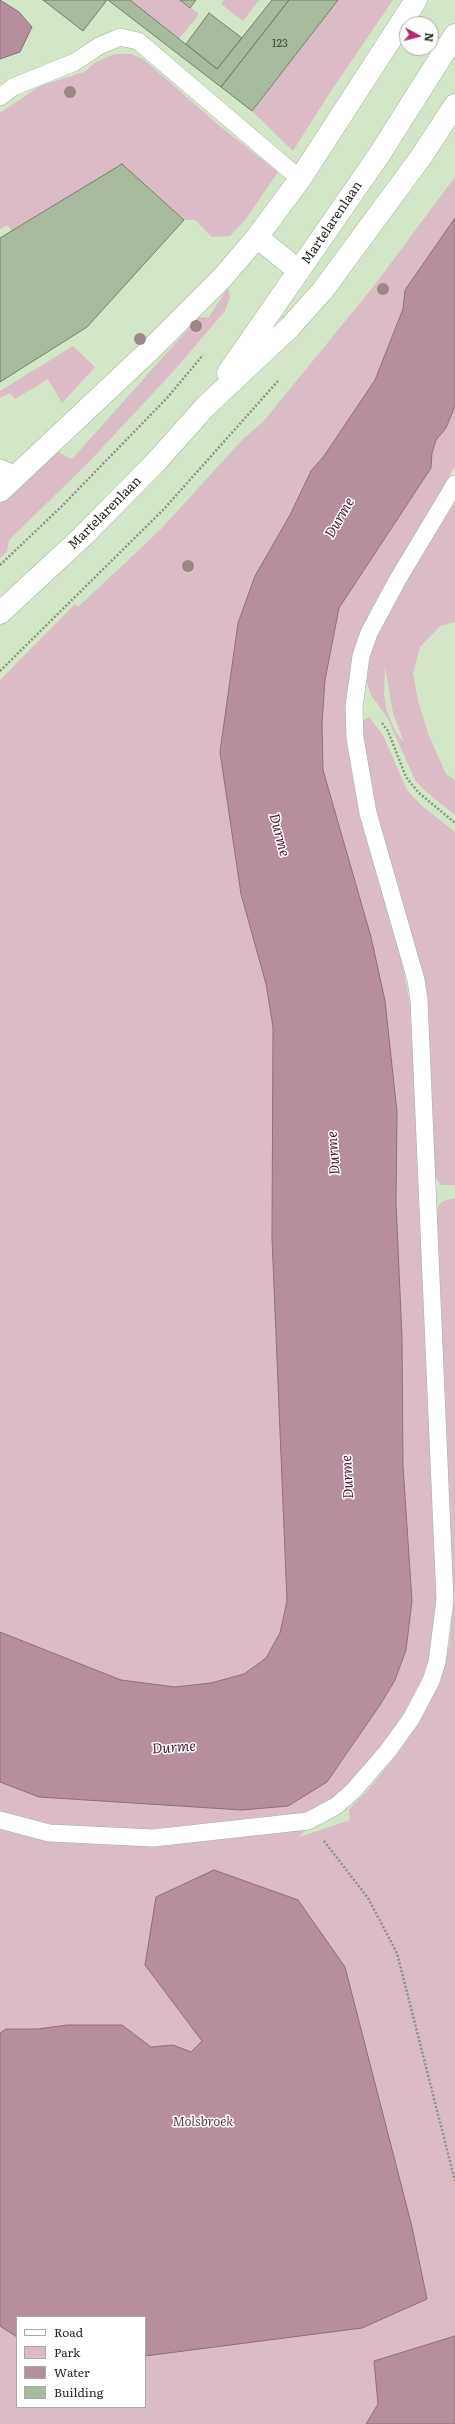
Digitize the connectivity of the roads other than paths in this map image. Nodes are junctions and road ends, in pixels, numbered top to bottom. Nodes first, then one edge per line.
1 (416, 0) edge
2 (455, 35) edge
3 (0, 97) edge
4 (455, 105) edge
5 (300, 180) junction
6 (257, 237) junction
7 (299, 271) junction
8 (205, 407) junction
9 (9, 472) edge
10 (455, 484) edge
11 (0, 491) edge
12 (0, 613) edge
13 (0, 1820) edge

1 - 5 main road
2 - 7 main road, Martelarenlaan
3 - 5 lane
4 - 8 main road, Martelarenlaan
5 - 6 main road
6 - 7 main road
6 - 9 main road
7 - 8 main road, Martelarenlaan
8 - 12 main road, Martelarenlaan
9 - 11 main road
10 - 13 lane

